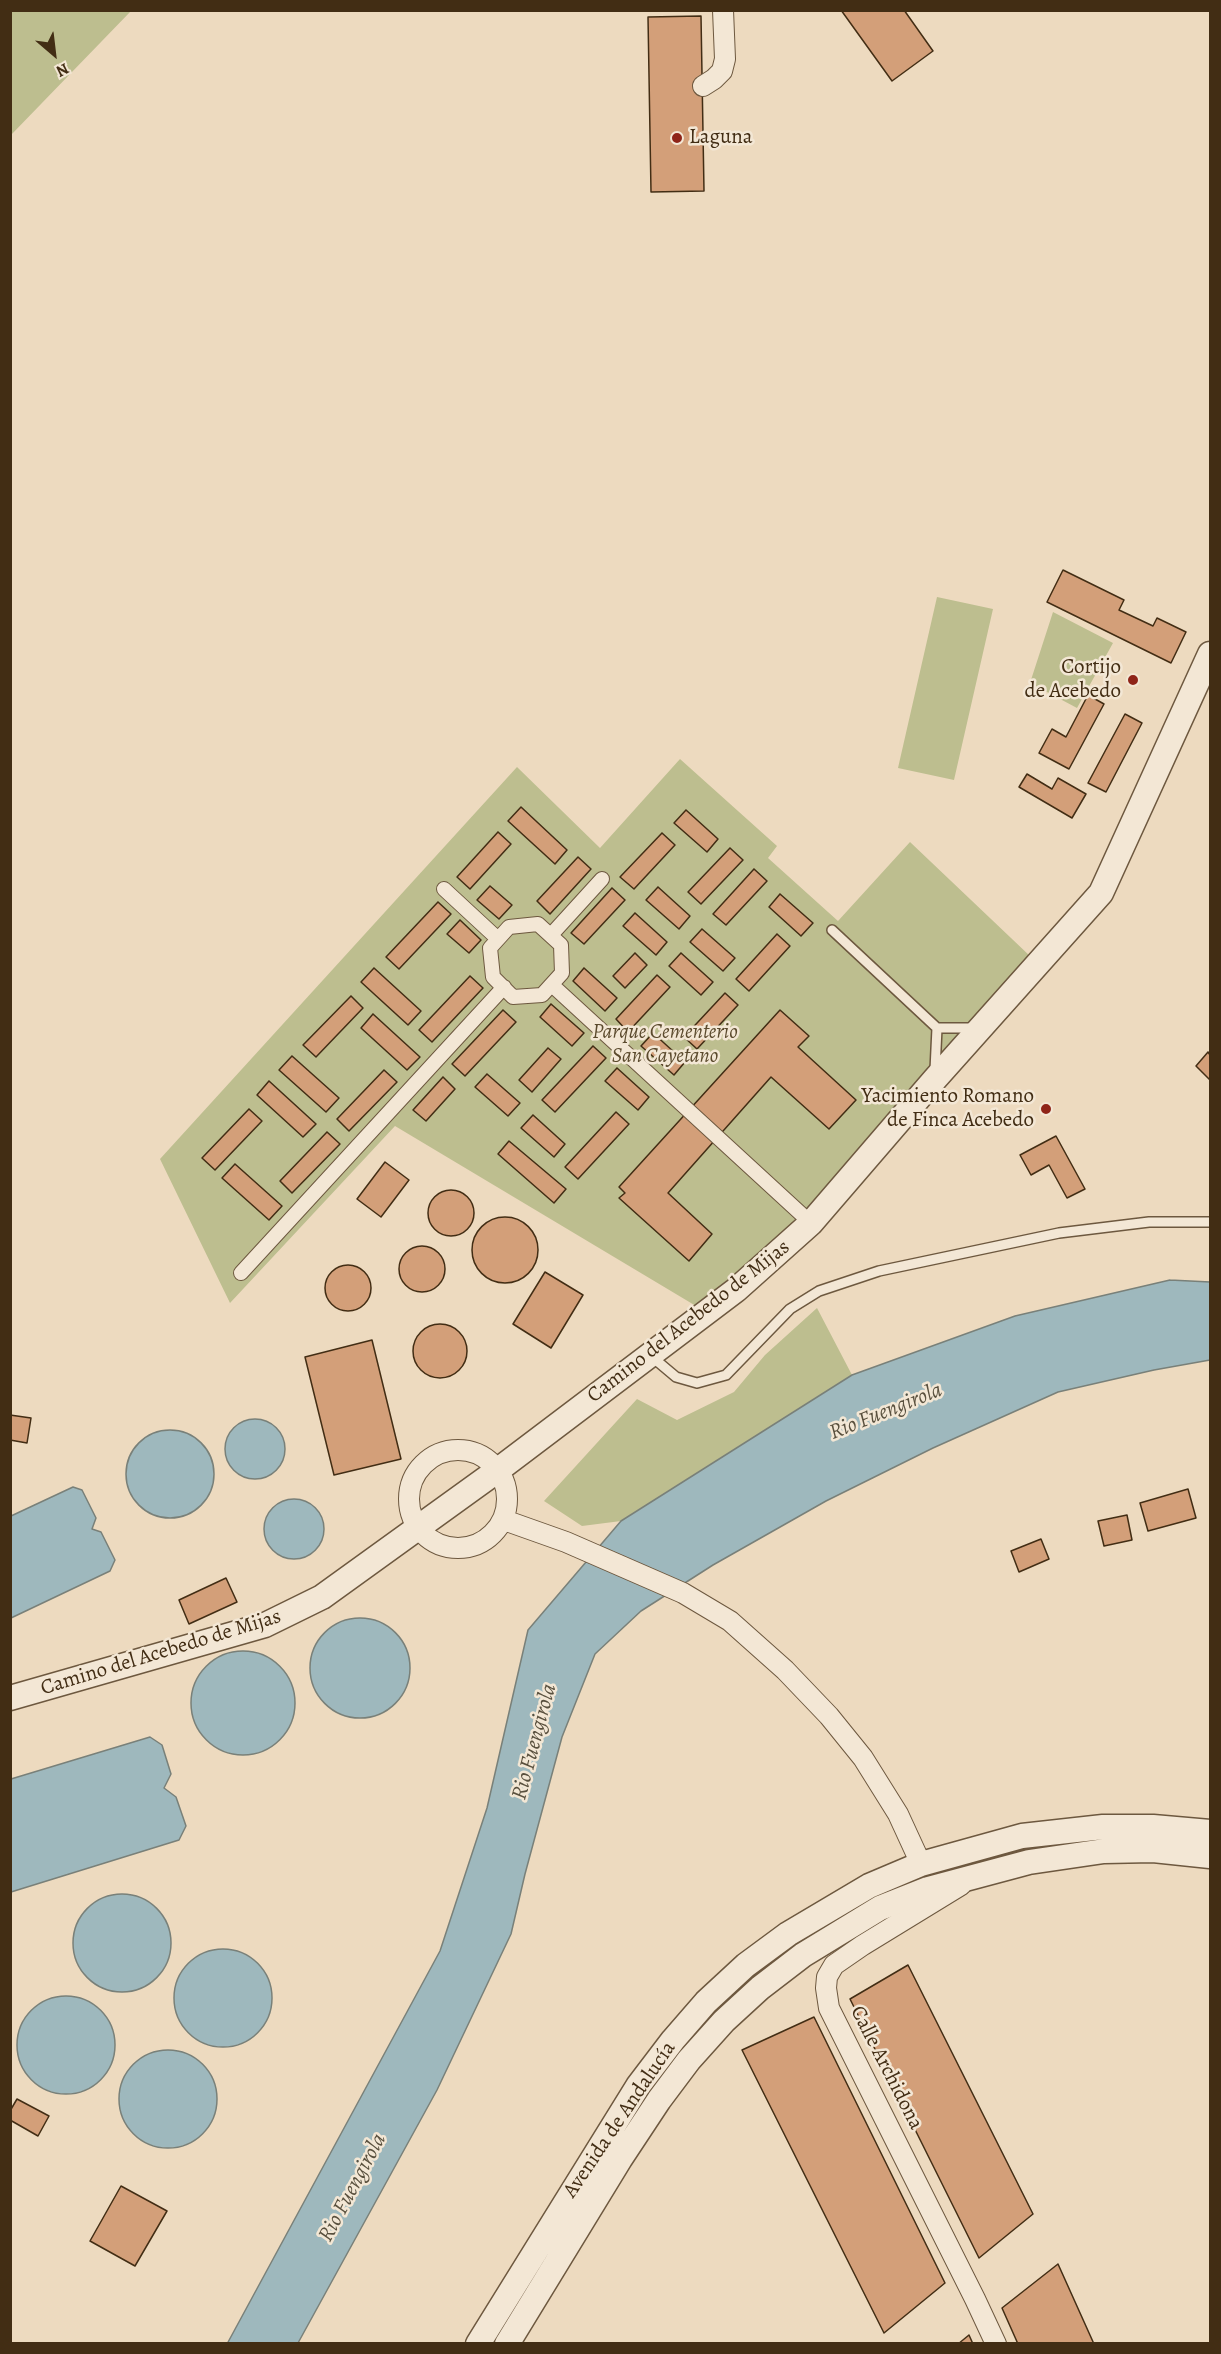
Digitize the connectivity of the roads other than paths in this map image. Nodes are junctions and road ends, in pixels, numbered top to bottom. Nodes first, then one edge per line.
1 (723, 10) edge
2 (703, 86) dead end
3 (1210, 654) edge
4 (602, 879) dead end
5 (444, 889) dead end
6 (832, 930) dead end
7 (551, 935) junction
8 (498, 939) junction
9 (552, 985) junction
10 (504, 987) junction
11 (937, 1028) junction
12 (980, 1028) junction
13 (935, 1079) junction
14 (1210, 1222) edge
15 (811, 1223) junction
16 (241, 1273) dead end
17 (651, 1356) junction
18 (498, 1470) junction
19 (504, 1520) junction
20 (418, 1527) junction
21 (10, 1698) edge
22 (1210, 1832) edge
23 (1210, 1856) edge
24 (921, 1864) junction
25 (980, 1874) junction
26 (478, 2343) edge
27 (507, 2343) edge
28 (996, 2343) edge

1 - 2 street
3 - 12 street, Camino del Acebedo de Mijas
4 - 7 street
5 - 8 street
6 - 11 lane
7 - 8 street
7 - 9 street
8 - 10 street
9 - 10 street
9 - 15 street
10 - 16 street
11 - 12 lane
11 - 13 lane
12 - 13 street, Camino del Acebedo de Mijas
13 - 15 street, Camino del Acebedo de Mijas
14 - 17 lane
15 - 17 street, Camino del Acebedo de Mijas
17 - 18 street, Camino del Acebedo de Mijas
18 - 19 street
18 - 20 street, Camino del Acebedo de Mijas
18 - 20 street
19 - 20 street
19 - 24 street
20 - 21 street, Camino del Acebedo de Mijas
22 - 24 street, Avenida de Andalucía
23 - 25 street, Avenida de Andalucía
24 - 26 street, Avenida de Andalucía
25 - 27 street, Avenida de Andalucía
25 - 28 street, Calle Archidona

